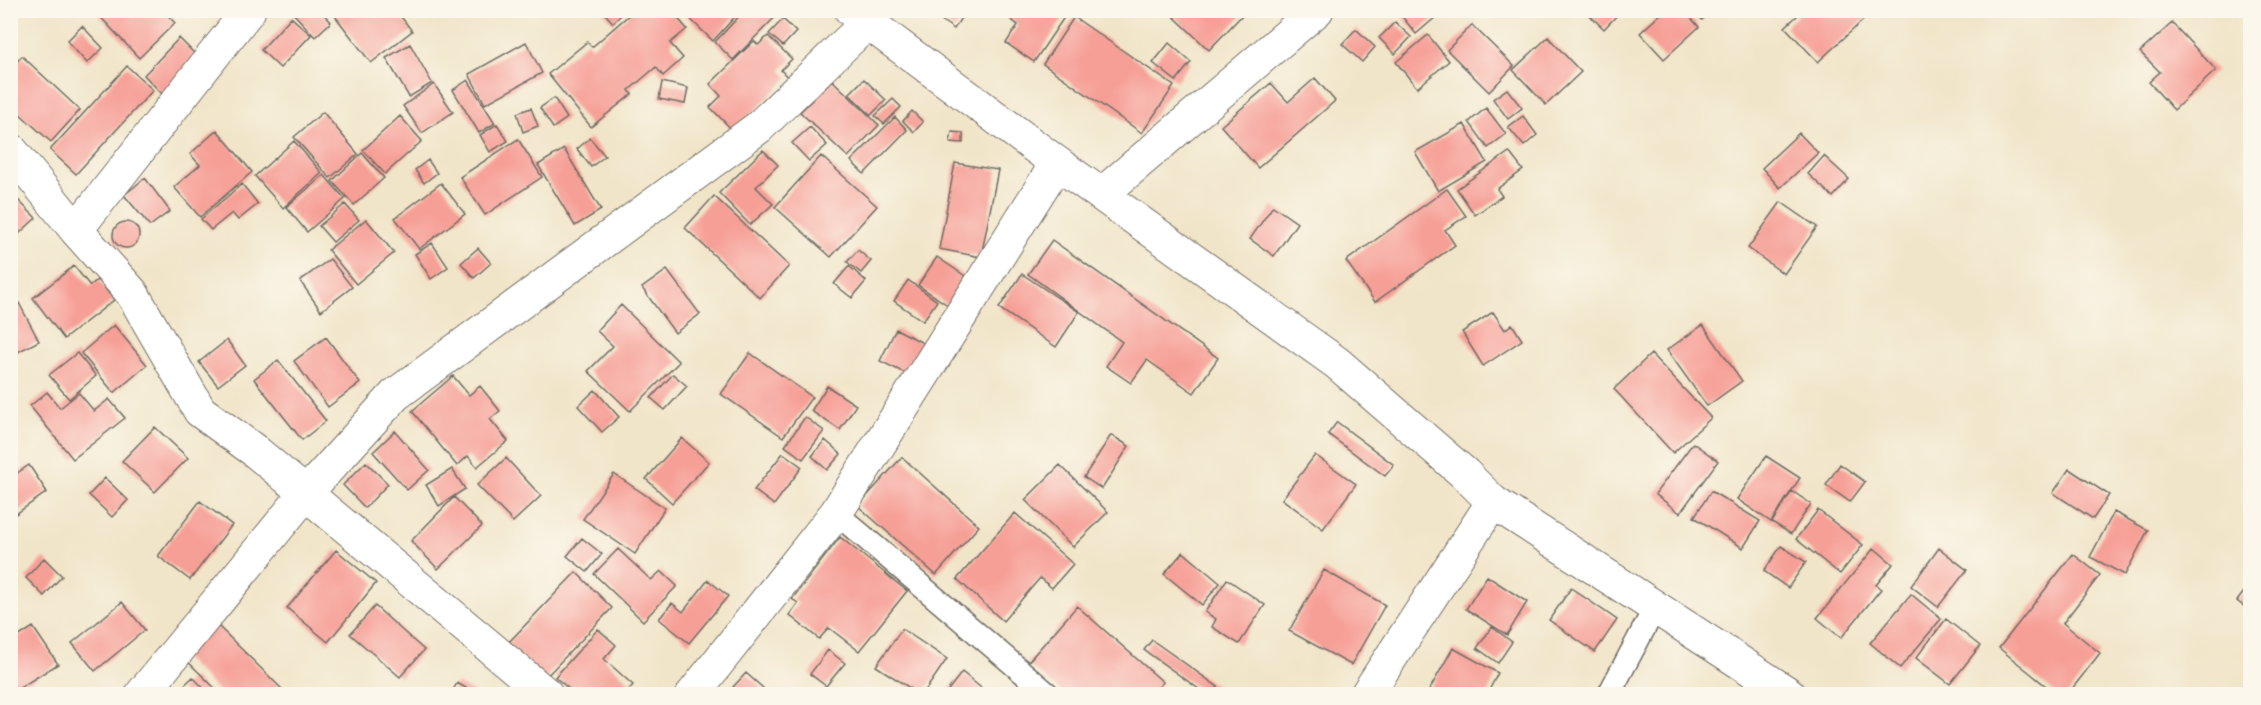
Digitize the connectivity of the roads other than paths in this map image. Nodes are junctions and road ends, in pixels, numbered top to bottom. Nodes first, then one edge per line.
1 (249, 10) edge
2 (1317, 10) edge
3 (859, 16) edge
4 (10, 149) edge
5 (1057, 163) junction
6 (1102, 194) junction
7 (76, 230) junction
8 (306, 493) junction
9 (1493, 502) junction
10 (836, 513) junction
11 (1656, 606) junction
12 (142, 694) edge
13 (546, 694) edge
14 (693, 694) edge
15 (1048, 694) edge
16 (1367, 694) edge
17 (1609, 694) edge
18 (1790, 694) edge

1 - 7 street
2 - 6 street
3 - 5 street
3 - 8 street
4 - 7 street
5 - 6 street
5 - 10 street
6 - 9 street
7 - 8 street
8 - 12 street
8 - 13 street
9 - 11 street
9 - 16 street
10 - 14 street
10 - 15 lane
11 - 17 lane
11 - 18 street

